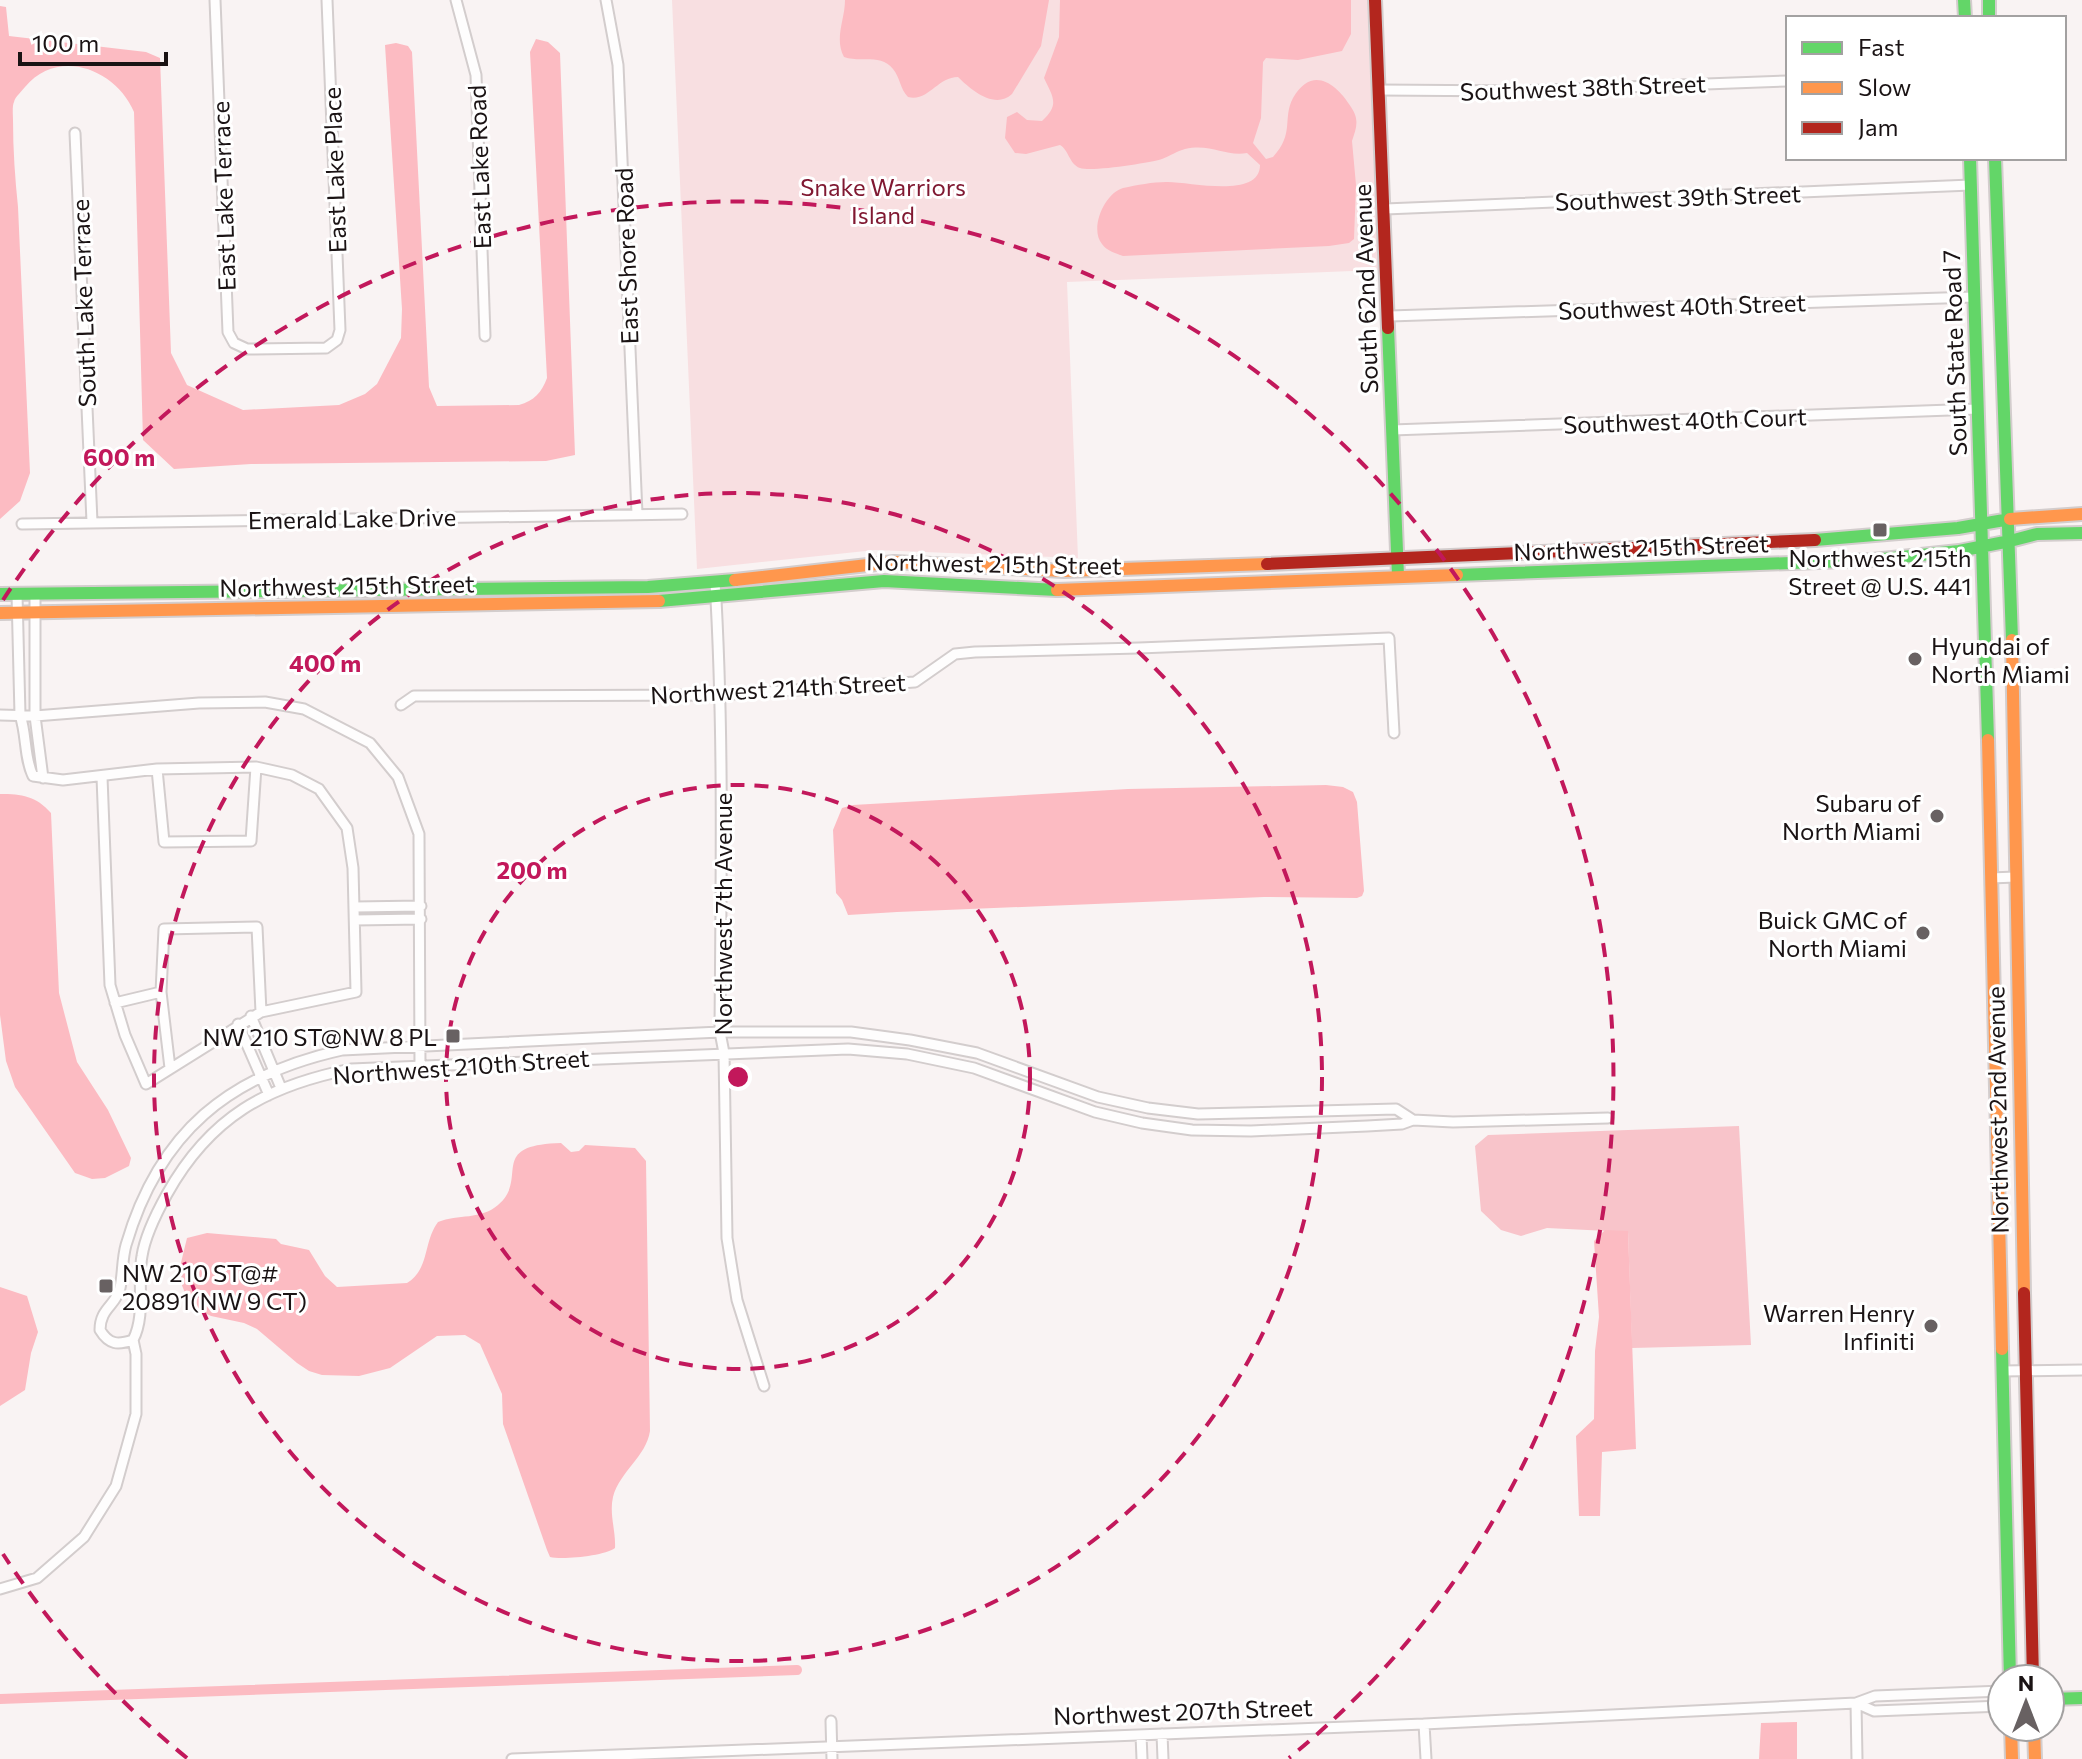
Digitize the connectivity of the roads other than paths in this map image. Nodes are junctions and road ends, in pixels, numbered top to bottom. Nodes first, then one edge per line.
1 (215, 0) edge
2 (327, 0) edge
3 (456, 0) edge
4 (606, 0) edge
5 (1375, 0) edge
6 (1786, 81) edge
7 (1378, 90) junction
8 (75, 133) dead end
9 (1970, 160) edge
10 (1995, 160) edge
11 (1971, 185) junction
12 (1385, 209) junction
13 (1974, 297) junction
14 (1390, 316) junction
15 (485, 336) dead end
16 (337, 340) joint
17 (1978, 409) junction
18 (1392, 430) junction
19 (637, 514) junction
20 (682, 514) dead end
21 (2082, 514) edge
22 (2010, 519) junction
23 (92, 522) junction
24 (22, 524) dead end
25 (1982, 524) junction
26 (2082, 533) edge
27 (2010, 541) junction
28 (1736, 543) junction
29 (1983, 546) junction
30 (1397, 560) junction
31 (1737, 565) junction
32 (1398, 576) junction
33 (715, 582) junction
34 (0, 594) edge
35 (17, 594) junction
36 (35, 594) junction
37 (716, 598) junction
38 (0, 613) edge
39 (18, 613) junction
40 (34, 613) junction
41 (720, 695) junction
42 (401, 705) dead end
43 (0, 715) edge
44 (20, 715) junction
45 (35, 716) junction
46 (1394, 733) dead end
47 (256, 767) junction
48 (157, 769) junction
49 (102, 777) junction
50 (43, 778) junction
51 (2015, 877) junction
52 (1991, 878) junction
53 (421, 906) junction
54 (355, 907) junction
55 (421, 919) junction
56 (355, 920) junction
57 (161, 992) junction
58 (115, 1003) junction
59 (256, 1014) junction
60 (238, 1024) junction
61 (720, 1032) junction
62 (420, 1047) junction
63 (724, 1053) junction
64 (420, 1066) junction
65 (170, 1068) junction
66 (273, 1070) junction
67 (260, 1076) junction
68 (281, 1088) junction
69 (269, 1095) junction
70 (1608, 1118) dead end
71 (1413, 1120) junction
72 (133, 1340) junction
73 (2082, 1370) edge
74 (2003, 1371) junction
75 (2025, 1371) junction
76 (764, 1386) dead end
77 (0, 1589) edge
78 (2010, 1663) edge
79 (2033, 1663) edge
80 (1986, 1692) edge
81 (1856, 1703) junction
82 (1986, 1707) edge
83 (831, 1721) dead end
84 (1424, 1724) junction
85 (1162, 1734) junction
86 (1141, 1735) junction
87 (831, 1745) junction
88 (512, 1759) edge
89 (832, 1759) edge
90 (1142, 1759) edge
91 (1163, 1759) edge
92 (1426, 1759) edge
93 (1857, 1759) edge

1 - 16 street, East Lake Terrace
2 - 16 street, East Lake Place
3 - 15 street, East Lake Road
4 - 19 street, East Shore Road
5 - 7 main road, South 62nd Avenue
6 - 7 street, Southwest 38th Street
7 - 12 main road, South 62nd Avenue
8 - 23 street, South Lake Terrace
9 - 11 main road, South State Road 7
10 - 22 main road, South State Road 7
11 - 12 street, Southwest 39th Street
11 - 13 main road, South State Road 7
12 - 14 main road, South 62nd Avenue
13 - 14 street, Southwest 40th Street
13 - 17 main road, South State Road 7
14 - 18 main road, South 62nd Avenue
17 - 18 street, Southwest 40th Court
17 - 25 main road, South State Road 7
18 - 30 main road, South 62nd Avenue
19 - 20 street, Emerald Lake Drive
19 - 23 street, Emerald Lake Drive
21 - 22 main road, Northwest 215th Street
22 - 25 main road, Northwest 215th Street
22 - 27 main road, South State Road 7
23 - 24 street, Emerald Lake Drive
25 - 28 main road, Northwest 215th Street
25 - 29 main road, South State Road 7
26 - 27 main road, Northwest 215th Street
27 - 29 main road, Northwest 215th Street
27 - 51 main road, Northwest 2nd Avenue
28 - 30 main road, Northwest 215th Street
28 - 31 main road
29 - 31 main road, Northwest 215th Street
29 - 52 main road, Northwest 2nd Avenue
30 - 32 main road, South 62nd Avenue
30 - 33 main road, Northwest 215th Street
31 - 32 main road, Northwest 215th Street
32 - 37 main road, Northwest 215th Street
33 - 36 main road, Northwest 215th Street
33 - 37 street, Northwest 7th Avenue
34 - 35 main road, Northwest 215th Street
35 - 36 main road, Northwest 215th Street
35 - 39 street
36 - 40 street
37 - 40 main road, Northwest 215th Street
37 - 41 street, Northwest 7th Avenue
38 - 39 main road, Northwest 215th Street
39 - 40 main road, Northwest 215th Street
39 - 44 street
40 - 45 street
41 - 42 street, Northwest 214th Street
41 - 46 street, Northwest 214th Street
41 - 61 street, Northwest 7th Avenue
43 - 44 street
44 - 45 street
44 - 50 street
45 - 50 street
45 - 53 street
47 - 48 street
47 - 48 street
47 - 54 street
48 - 49 street
49 - 50 street
49 - 58 street
51 - 52 street
51 - 75 main road, Northwest 2nd Avenue
52 - 74 main road, Northwest 2nd Avenue
53 - 54 street
53 - 55 street
54 - 56 street
55 - 56 street
55 - 62 street
56 - 59 street
57 - 58 street
57 - 59 street
57 - 65 street
58 - 65 street
59 - 60 street
59 - 66 street
60 - 65 street
60 - 67 street
61 - 62 street, Northwest 210th Street
61 - 63 street, Northwest 7th Avenue
61 - 71 street, Northwest 210th Street
62 - 64 street
62 - 66 street, Northwest 210th Street
63 - 64 street, Northwest 210th Street
63 - 71 street, Northwest 210th Street
63 - 76 street, Northwest 7th Avenue
64 - 68 street, Northwest 210th Street
66 - 67 street, Northwest 210th Street
66 - 68 street
67 - 69 street
67 - 72 street, Northwest 210th Street
68 - 69 street, Northwest 210th Street
69 - 72 street, Northwest 210th Street
70 - 71 street, Northwest 210th Street
72 - 77 street
73 - 75 street
74 - 75 street
74 - 78 main road, Northwest 2nd Avenue
75 - 79 main road, Northwest 2nd Avenue
80 - 81 street, Northwest 207th Street
81 - 82 street, Northwest 207th Street
81 - 84 street, Northwest 207th Street
81 - 93 street
83 - 87 street
84 - 85 street, Northwest 207th Street
84 - 92 street
85 - 86 street, Northwest 207th Street
85 - 91 street
86 - 87 street, Northwest 207th Street
86 - 90 street
87 - 88 street, Northwest 207th Street
87 - 89 street

